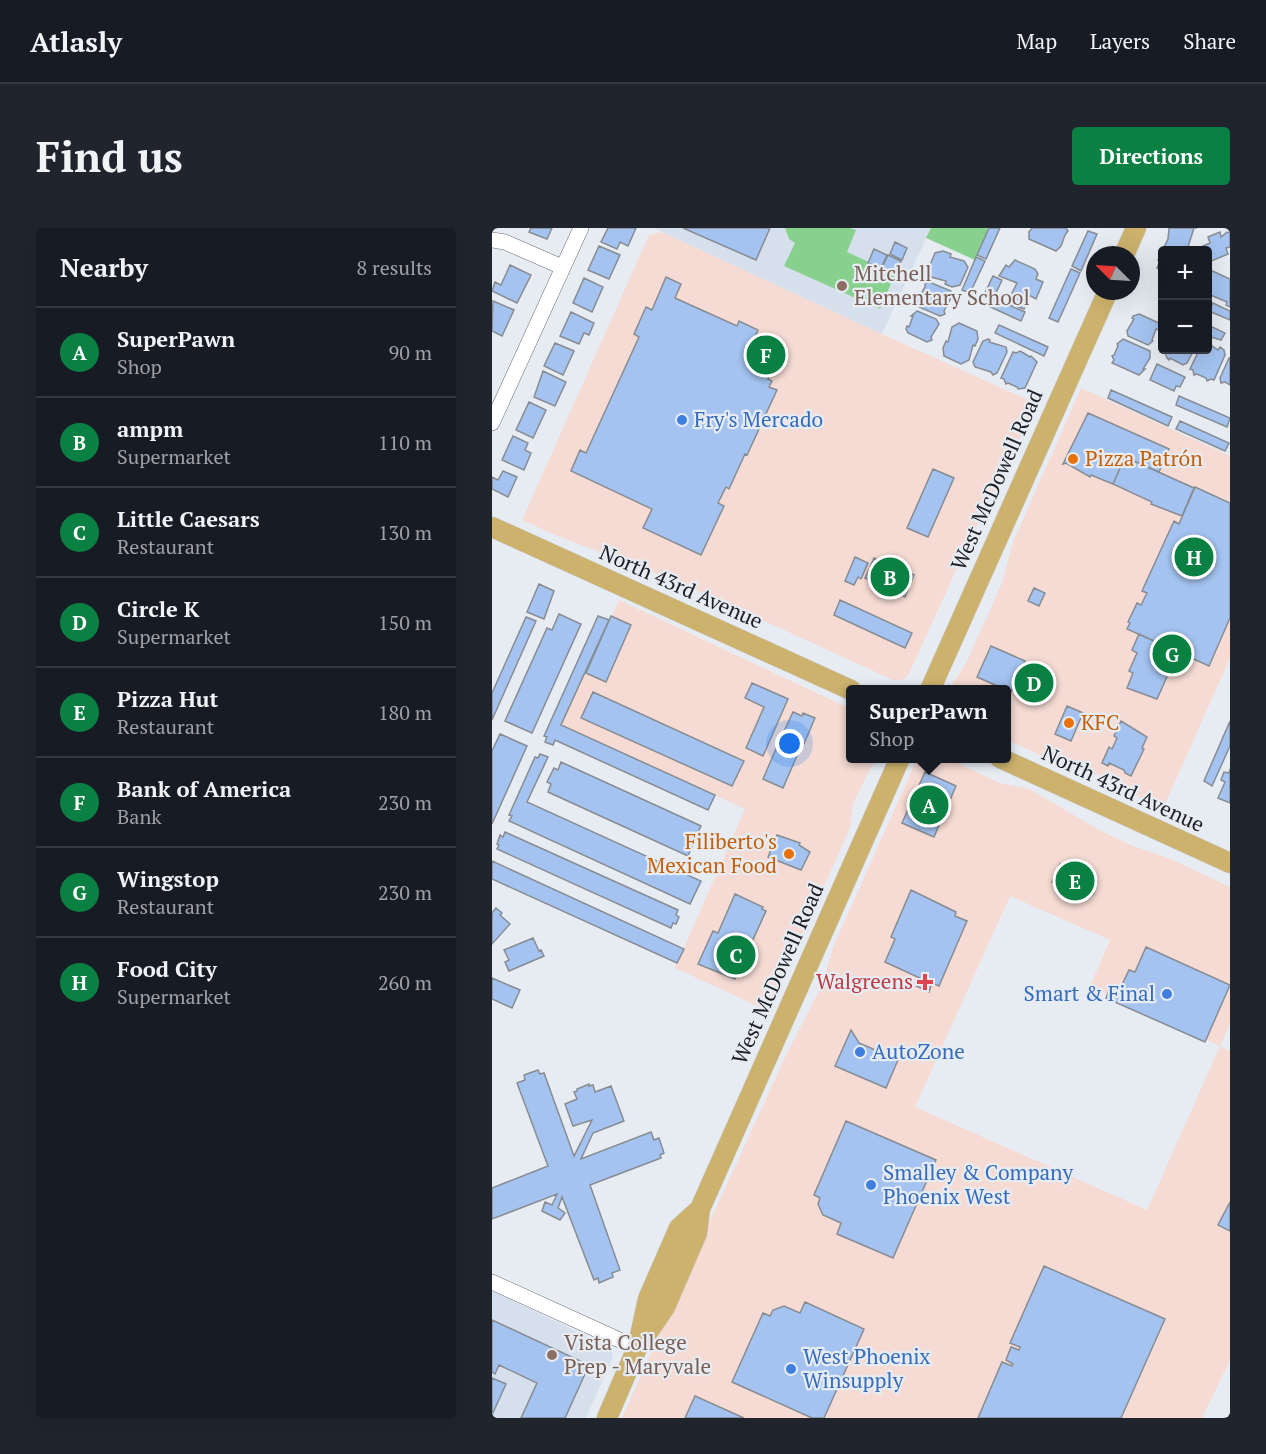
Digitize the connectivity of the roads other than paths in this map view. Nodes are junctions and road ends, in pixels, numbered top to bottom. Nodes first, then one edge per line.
1 (581, 228) edge
2 (1136, 228) edge
3 (492, 240) edge
4 (1128, 246) edge
5 (562, 267) junction
6 (1104, 300) edge
7 (493, 418) edge
8 (492, 527) edge
9 (932, 685) edge
10 (846, 688) edge
11 (898, 763) edge
12 (1009, 763) edge
13 (1229, 864) edge
14 (492, 1282) edge
15 (637, 1348) junction
16 (607, 1418) edge

1 - 5 street
2 - 4 main road
3 - 5 street
5 - 7 street
6 - 9 main road, West McDowell Road
8 - 10 main road, North 43rd Avenue
11 - 15 main road, West McDowell Road
12 - 13 main road, North 43rd Avenue
14 - 15 street
15 - 16 main road, West McDowell Road

